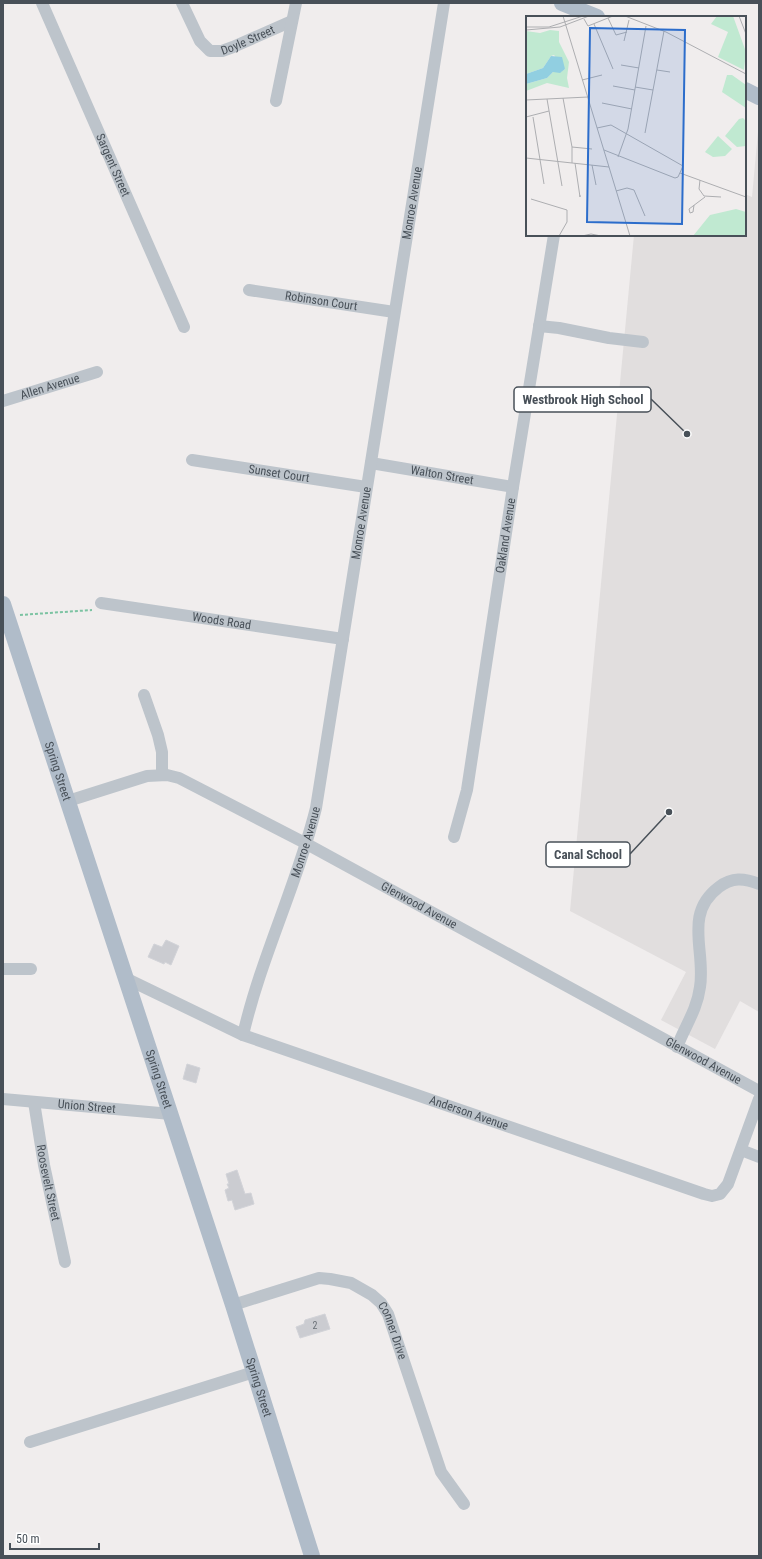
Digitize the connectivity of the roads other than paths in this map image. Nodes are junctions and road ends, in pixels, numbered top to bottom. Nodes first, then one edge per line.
1 (42, 3) edge
2 (182, 3) edge
3 (296, 3) edge
4 (444, 3) edge
5 (562, 3) edge
6 (593, 16) edge
7 (292, 21) junction
8 (746, 90) edge
9 (759, 97) edge
10 (276, 101) dead end
11 (554, 236) edge
12 (249, 290) dead end
13 (394, 312) junction
14 (539, 326) junction
15 (184, 327) dead end
16 (643, 342) dead end
17 (97, 372) dead end
18 (3, 401) edge
19 (192, 460) dead end
20 (371, 463) junction
21 (366, 487) junction
22 (513, 487) junction
23 (101, 603) road end
24 (3, 604) edge
25 (343, 639) junction
26 (144, 695) dead end
27 (162, 775) junction
28 (68, 801) junction
29 (454, 837) dead end
30 (306, 843) junction
31 (759, 884) edge
32 (3, 969) edge
33 (32, 969) dead end
34 (125, 978) junction
35 (243, 1034) junction
36 (677, 1047) junction
37 (759, 1091) edge
38 (3, 1099) edge
39 (759, 1099) edge
40 (34, 1102) junction
41 (170, 1114) junction
42 (741, 1150) junction
43 (759, 1157) edge
44 (65, 1262) dead end
45 (233, 1305) junction
46 (254, 1372) junction
47 (30, 1442) dead end
48 (464, 1504) dead end
49 (312, 1556) edge

1 - 15 street, Sargent Street
2 - 7 street, Doyle Street
3 - 7 street
4 - 13 street, Monroe Avenue
5 - 6 main road
7 - 10 street
8 - 9 main road
11 - 14 street, Oakland Avenue
12 - 13 street, Robinson Court
13 - 20 street, Monroe Avenue
14 - 16 street
14 - 22 street, Oakland Avenue
17 - 18 street, Allen Avenue
19 - 21 street, Sunset Court
20 - 21 street, Monroe Avenue
20 - 22 street, Walton Street
21 - 25 street, Monroe Avenue
22 - 29 street, Oakland Avenue
23 - 25 street, Woods Road
24 - 28 main road, Spring Street
25 - 30 street, Monroe Avenue
26 - 27 street
27 - 28 street, Glenwood Avenue
27 - 30 street, Glenwood Avenue
28 - 34 main road, Spring Street
30 - 35 street, Monroe Avenue
30 - 36 street, Glenwood Avenue
31 - 36 street
32 - 33 street
34 - 35 street, Anderson Avenue
34 - 41 main road, Spring Street
35 - 42 street, Anderson Avenue
36 - 37 street, Glenwood Avenue
38 - 40 street, Union Street
39 - 42 street, Anderson Avenue
40 - 41 street, Union Street
40 - 44 street, Roosevelt Street
41 - 45 main road, Spring Street
42 - 43 street
45 - 46 main road, Spring Street
45 - 48 street, Conner Drive
46 - 47 street
46 - 49 main road, Spring Street

